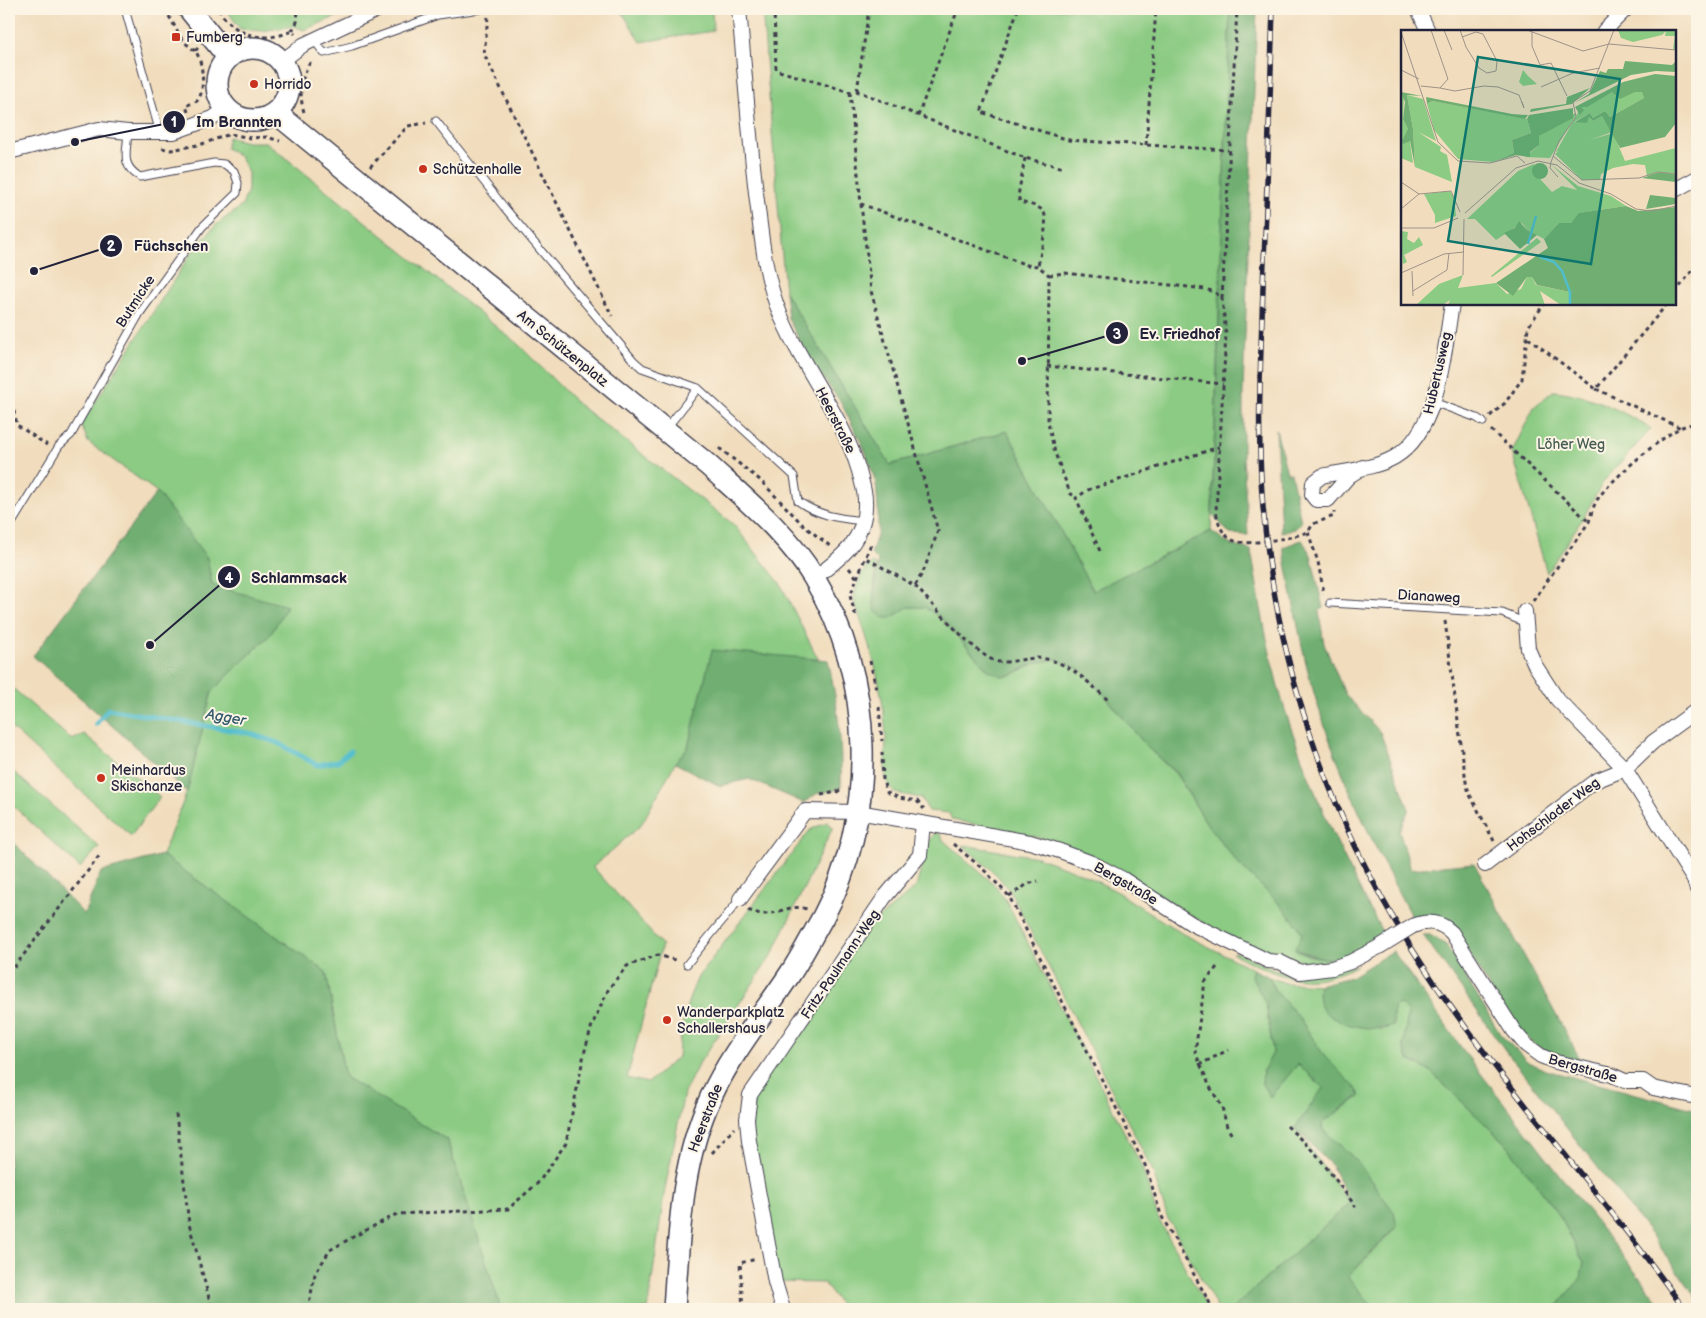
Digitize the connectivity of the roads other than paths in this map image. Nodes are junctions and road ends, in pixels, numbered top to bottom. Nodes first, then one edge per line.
1 (125, 9) edge
2 (189, 9) edge
3 (379, 9) edge
4 (481, 9) edge
5 (739, 9) edge
6 (1418, 9) edge
7 (1626, 9) edge
8 (1428, 30) edge
9 (1605, 30) edge
10 (308, 42) junction
11 (228, 57) junction
12 (282, 61) junction
13 (226, 109) junction
14 (276, 113) junction
15 (436, 121) road end
16 (128, 132) junction
17 (160, 133) junction
18 (9, 152) edge
19 (1697, 178) edge
20 (1676, 189) edge
21 (1452, 305) edge
22 (698, 388) junction
23 (1433, 402) junction
24 (1483, 422) road end
25 (665, 430) junction
26 (1363, 467) junction
27 (863, 521) junction
28 (9, 528) edge
29 (814, 578) junction
30 (1330, 603) road end
31 (1524, 617) joint
32 (1697, 710) edge
33 (1625, 769) junction
34 (858, 812) junction
35 (923, 824) junction
36 (1485, 865) dead end
37 (1697, 889) edge
38 (738, 902) joint
39 (687, 964) road end
40 (1697, 1097) edge
41 (674, 1309) edge
42 (783, 1309) edge

1 - 17 lane
2 - 11 main road
3 - 10 street
4 - 10 lane
5 - 27 street, Heerstraße
6 - 8 street
7 - 9 street
10 - 12 street
11 - 12 main road
11 - 13 main road
12 - 14 main road
13 - 14 main road
13 - 17 street
14 - 25 main road, Am Schützenplatz
15 - 22 lane
16 - 17 street
16 - 18 street
16 - 28 lane, Butmicke
19 - 20 street
21 - 23 street, Hubertusweg
22 - 25 lane
22 - 27 lane
23 - 24 lane
23 - 26 street, Hubertusweg
25 - 29 main road, Am Schützenplatz
26 - 26 street, Hubertusweg
27 - 29 street, Heerstraße
29 - 34 main road, Heerstraße
30 - 31 lane, Dianaweg
31 - 33 street
32 - 33 street, Hohschlader Weg
33 - 36 street, Hohschlader Weg
33 - 37 street
34 - 35 street, Bergstraße
34 - 38 street
34 - 41 main road, Heerstraße
35 - 40 street, Bergstraße, bridge
35 - 42 street, Fritz-Paulmann-Weg
38 - 39 lane

